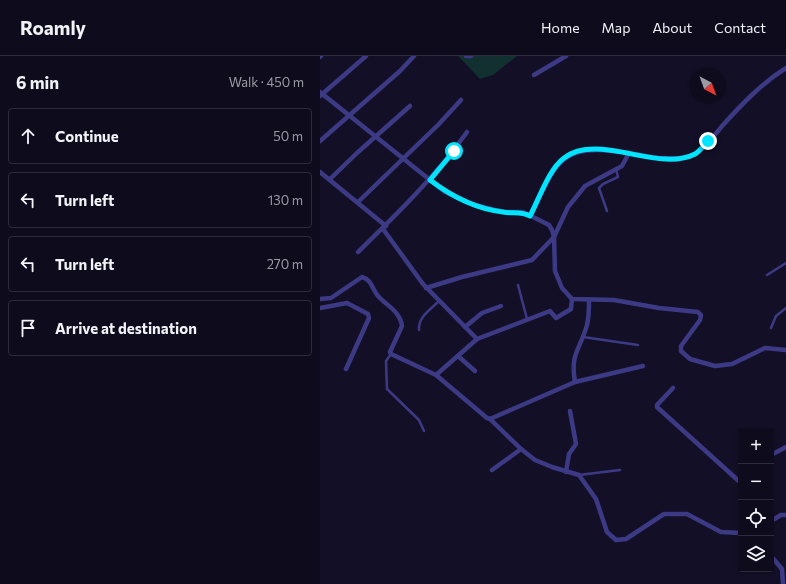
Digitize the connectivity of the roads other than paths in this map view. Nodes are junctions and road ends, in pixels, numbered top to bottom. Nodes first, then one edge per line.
1 (366, 56) edge
2 (414, 56) edge
3 (466, 56) edge
4 (471, 56) edge
5 (566, 56) edge
6 (786, 68) edge
7 (534, 75) dead end
8 (321, 94) edge
9 (462, 100) dead end
10 (410, 106) dead end
11 (350, 115) junction
12 (467, 132) dead end
13 (377, 136) junction
14 (320, 141) edge
15 (629, 153) junction
16 (403, 157) junction
17 (616, 169) junction
18 (320, 172) edge
19 (330, 179) junction
20 (430, 180) junction
21 (358, 202) junction
22 (607, 211) dead end
23 (530, 216) junction
24 (385, 228) junction
25 (554, 237) junction
26 (358, 252) dead end
27 (786, 263) edge
28 (767, 275) dead end
29 (518, 285) dead end
30 (426, 288) junction
31 (572, 298) junction
32 (320, 300) edge
33 (589, 300) junction
34 (439, 302) junction
35 (502, 306) dead end
36 (320, 308) edge
37 (786, 308) edge
38 (527, 319) junction
39 (465, 327) junction
40 (771, 328) dead end
41 (419, 330) dead end
42 (582, 337) junction
43 (477, 339) junction
44 (638, 345) dead end
45 (786, 350) edge
46 (390, 354) junction
47 (458, 356) junction
48 (643, 366) dead end
49 (346, 369) dead end
50 (475, 371) dead end
51 (436, 374) junction
52 (575, 382) junction
53 (673, 388) dead end
54 (570, 411) dead end
55 (490, 419) junction
56 (424, 431) dead end
57 (786, 447) edge
58 (521, 449) junction
59 (774, 453) edge
60 (492, 470) dead end
61 (620, 470) dead end
62 (566, 472) junction
63 (579, 475) junction
64 (738, 480) edge
65 (786, 515) edge
66 (774, 519) edge
67 (738, 533) edge
68 (774, 560) edge
69 (783, 584) edge

1 - 8 street
2 - 11 street
3 - 4 street
5 - 7 street
6 - 15 street
8 - 11 street
9 - 16 street
10 - 13 street
11 - 13 street
11 - 14 street
12 - 20 street
13 - 16 street
13 - 19 street
15 - 17 street
15 - 23 street
16 - 20 street
16 - 21 street
17 - 22 lane
17 - 25 street
18 - 19 street
19 - 21 street
20 - 23 street
20 - 24 street
21 - 24 street
23 - 25 street
24 - 26 street
24 - 30 street
25 - 30 street
25 - 31 street
27 - 28 lane
29 - 38 lane
30 - 34 street
31 - 33 street
31 - 38 street
32 - 46 street
33 - 42 street
33 - 45 street
34 - 39 street
34 - 41 lane
35 - 39 street
36 - 49 street
37 - 40 lane
38 - 43 street
39 - 43 street
42 - 44 lane
42 - 52 street
43 - 47 street
46 - 51 street
46 - 56 lane
47 - 50 street
47 - 51 street
48 - 52 street
51 - 55 street
52 - 55 street
53 - 64 street
54 - 62 street
55 - 58 street
57 - 59 street
58 - 60 street
58 - 62 street
61 - 63 lane
62 - 63 street
63 - 67 street
65 - 66 street
68 - 69 street

